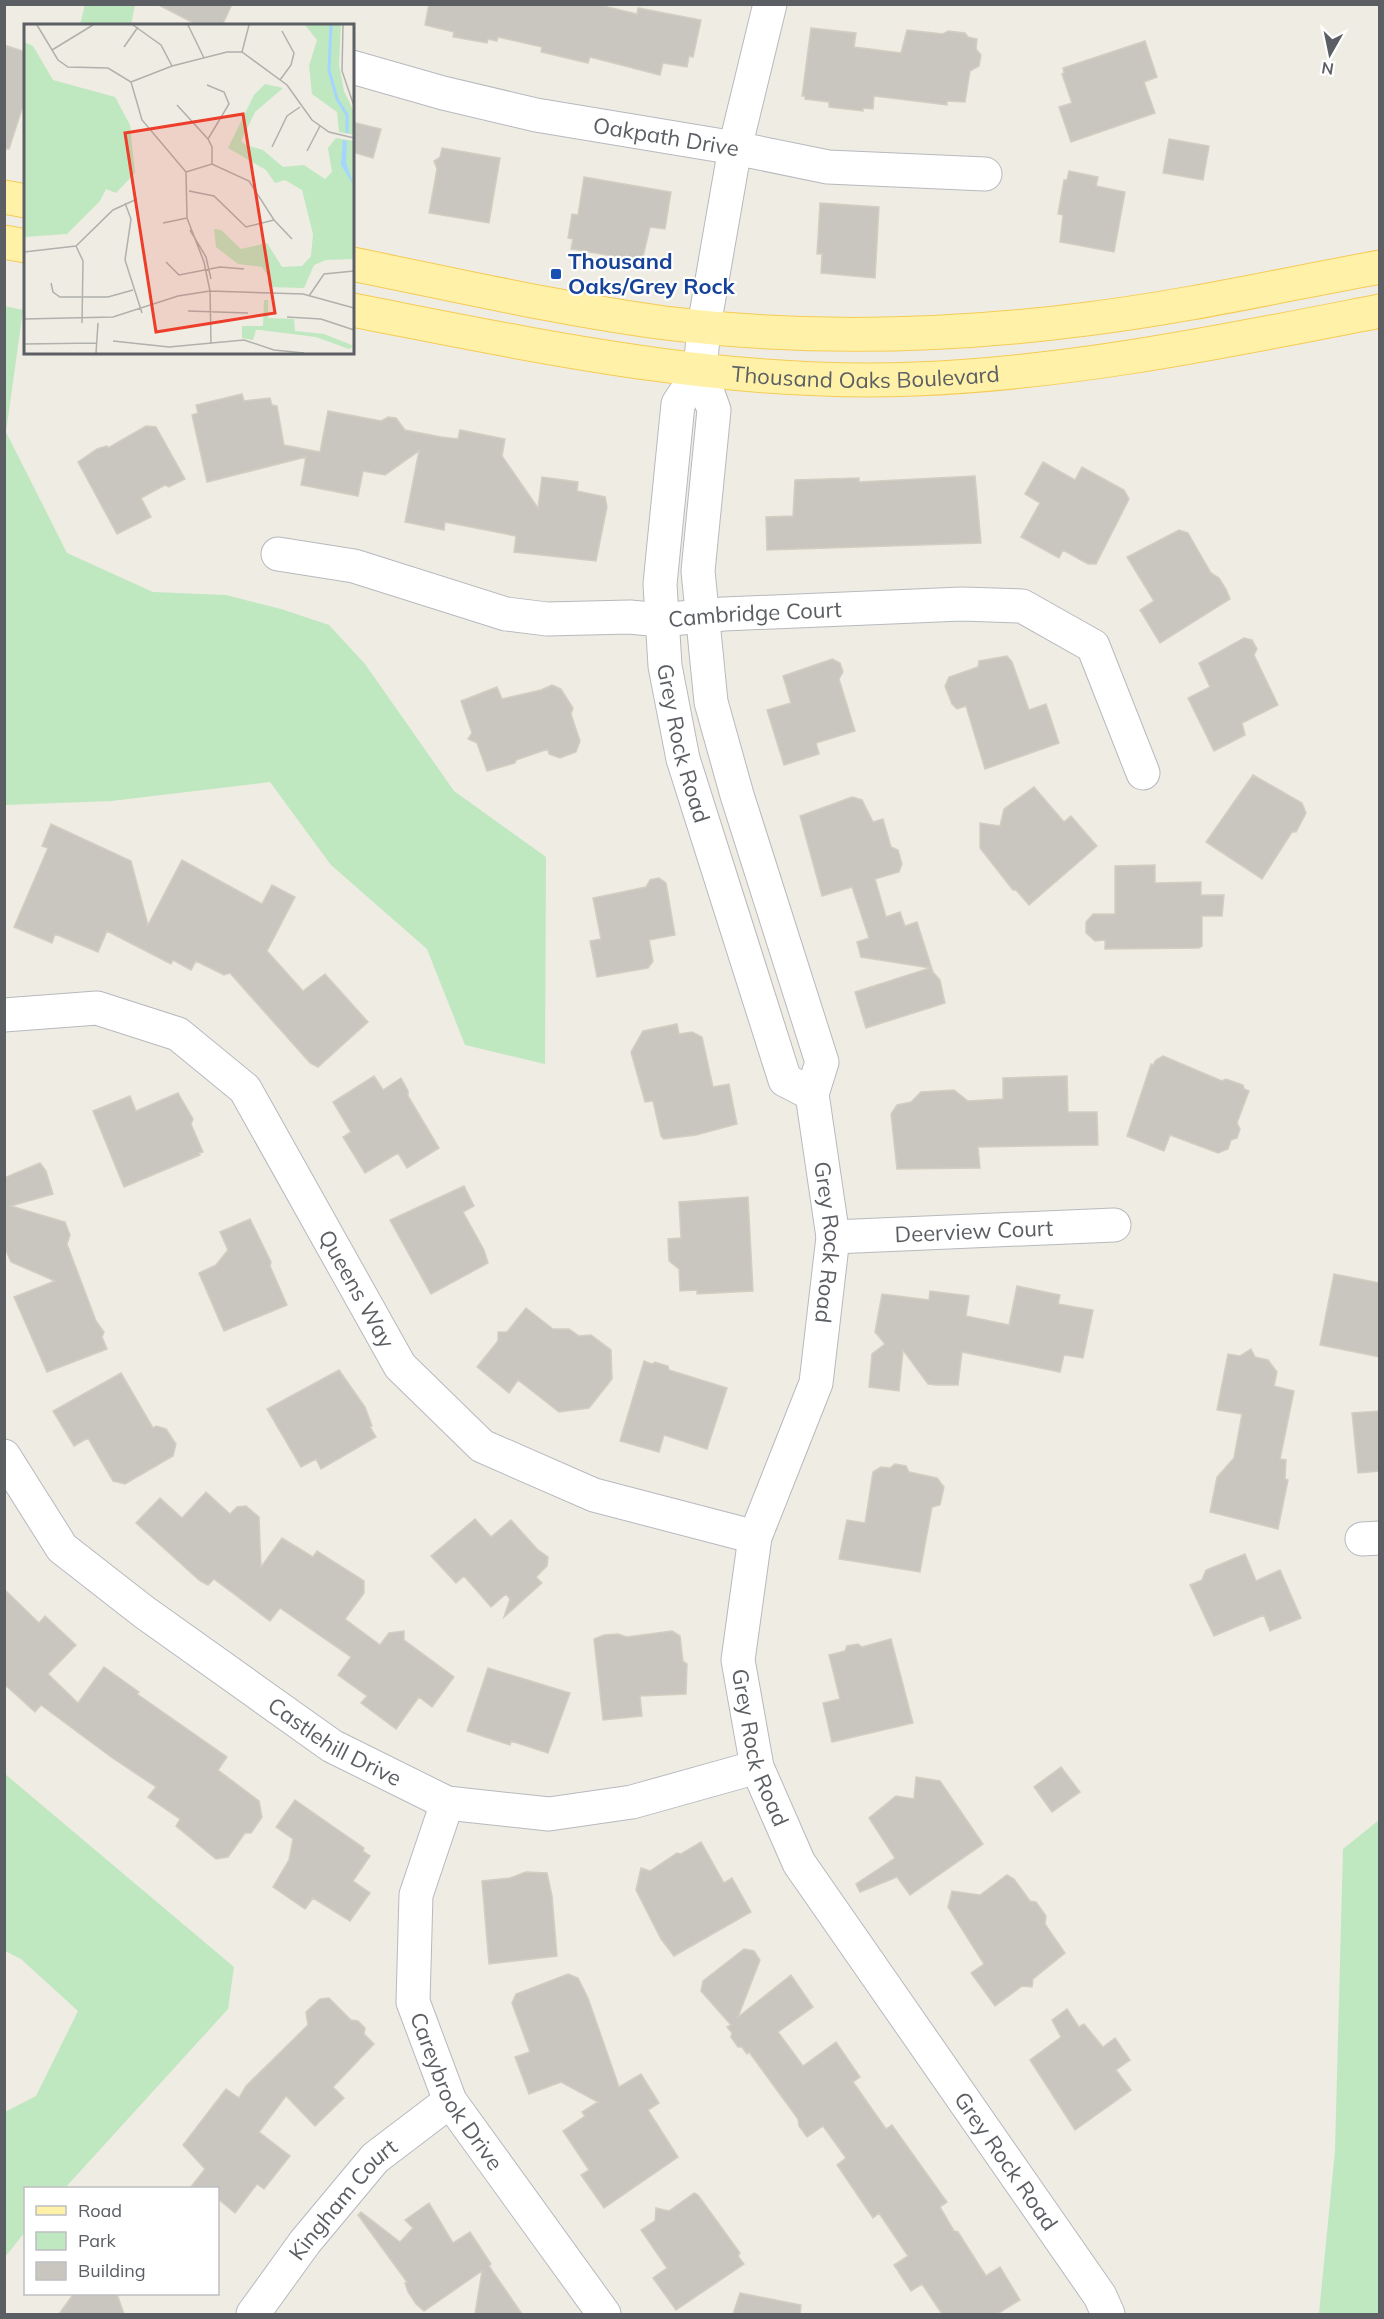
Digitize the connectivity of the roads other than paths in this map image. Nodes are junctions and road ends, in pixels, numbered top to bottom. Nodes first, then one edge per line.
1 (770, 4) edge
2 (354, 68) edge
3 (735, 148) junction
4 (985, 174) dead end
5 (4, 197) edge
6 (24, 201) edge
7 (4, 242) edge
8 (24, 246) edge
9 (354, 264) edge
10 (1380, 267) edge
11 (354, 310) edge
12 (1380, 311) edge
13 (704, 326) junction
14 (700, 371) junction
15 (278, 554) dead end
16 (701, 616) junction
17 (660, 620) junction
18 (1143, 773) dead end
19 (4, 1015) edge
20 (812, 1094) junction
21 (1114, 1225) dead end
22 (833, 1237) junction
23 (4, 1456) edge
24 (755, 1537) junction
25 (757, 1767) junction
26 (447, 1803) junction
27 (450, 2102) junction
28 (252, 2314) edge
29 (604, 2314) edge
30 (1108, 2314) edge

1 - 3 street, Grey Rock Road
2 - 3 street, Oakpath Drive
3 - 4 street, Oakpath Drive
3 - 13 street, Grey Rock Road
5 - 6 main road
7 - 8 main road
9 - 13 main road, Thousand Oaks Boulevard
10 - 13 main road, Thousand Oaks Boulevard
11 - 14 main road, Thousand Oaks Boulevard
12 - 14 main road, Thousand Oaks Boulevard
13 - 14 street, Grey Rock Road
14 - 16 street, Grey Rock Road
14 - 17 street, Grey Rock Road
15 - 17 street, Cambridge Court
16 - 17 street, Cambridge Court
16 - 18 street, Cambridge Court
16 - 20 street, Grey Rock Road
17 - 20 street, Grey Rock Road
19 - 24 street, Queens Way
20 - 22 street, Grey Rock Road
21 - 22 street, Deerview Court
22 - 24 street, Grey Rock Road
23 - 26 street, Castlehill Drive
24 - 25 street, Grey Rock Road
25 - 26 street, Castlehill Drive
25 - 30 street, Grey Rock Road
26 - 27 street, Careybrook Drive
27 - 28 street, Kingham Court
27 - 29 street, Careybrook Drive

